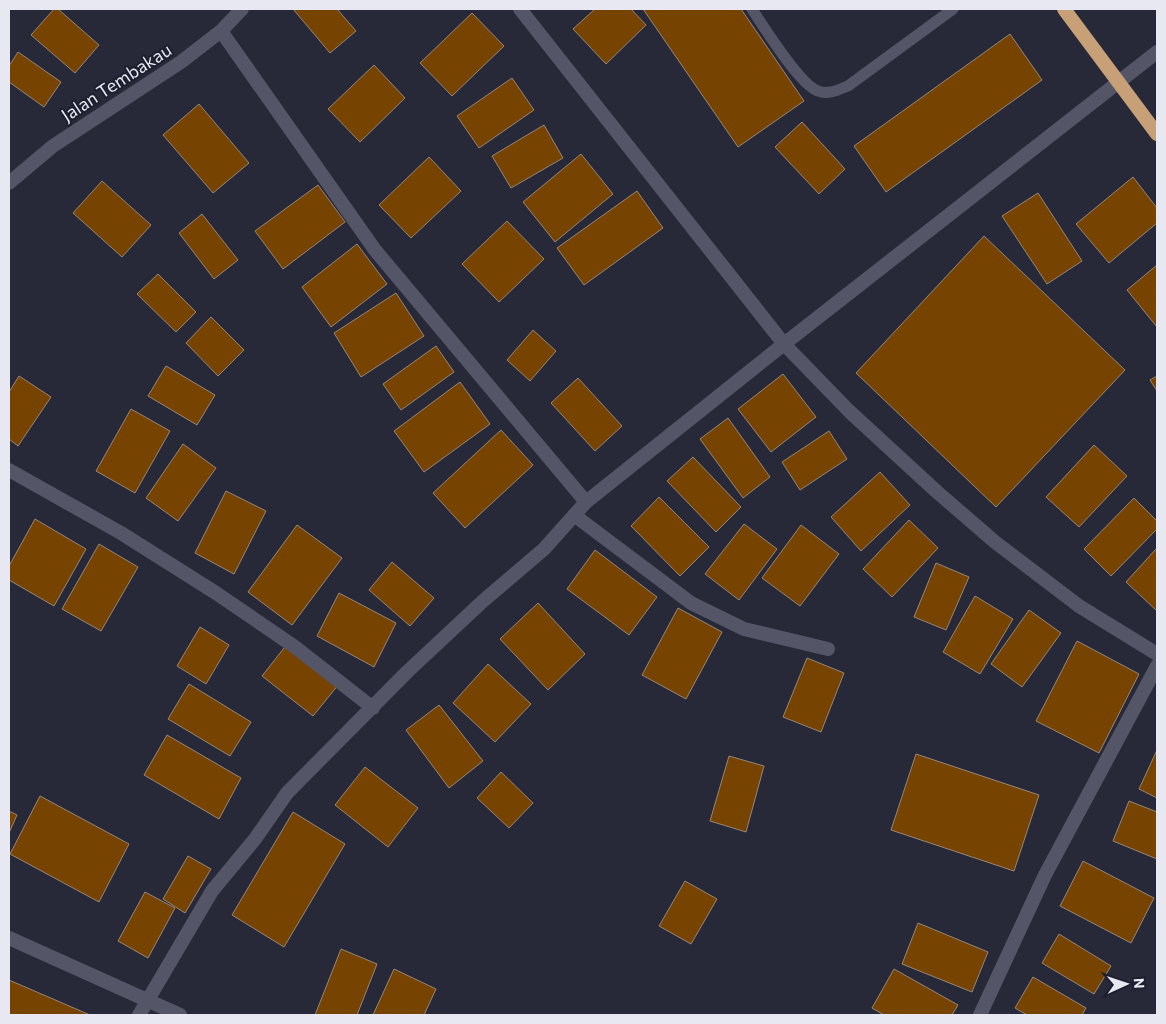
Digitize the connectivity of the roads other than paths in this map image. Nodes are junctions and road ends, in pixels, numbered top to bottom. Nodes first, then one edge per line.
1 (242, 9) edge
2 (520, 9) edge
3 (752, 9) edge
4 (953, 9) edge
5 (1064, 9) edge
6 (221, 31) junction
7 (1157, 52) edge
8 (1118, 81) junction
9 (1157, 134) edge
10 (9, 183) edge
11 (784, 344) junction
12 (9, 470) edge
13 (586, 502) junction
14 (574, 515) junction
15 (828, 649) dead end
16 (1157, 654) edge
17 (1157, 666) edge
18 (373, 708) junction
19 (9, 938) edge
20 (147, 1000) junction
21 (139, 1015) edge
22 (180, 1015) edge
23 (980, 1015) edge

1 - 6 street, Jalan Tembakau
2 - 11 street
3 - 4 lane
5 - 8 highway
6 - 10 street, Jalan Tembakau
6 - 13 street
7 - 8 street
8 - 9 highway
8 - 11 street
11 - 13 street
11 - 16 street
12 - 18 street
13 - 14 street
14 - 15 street
14 - 18 street
17 - 23 street
18 - 20 street
19 - 20 street
20 - 21 street
20 - 22 street

